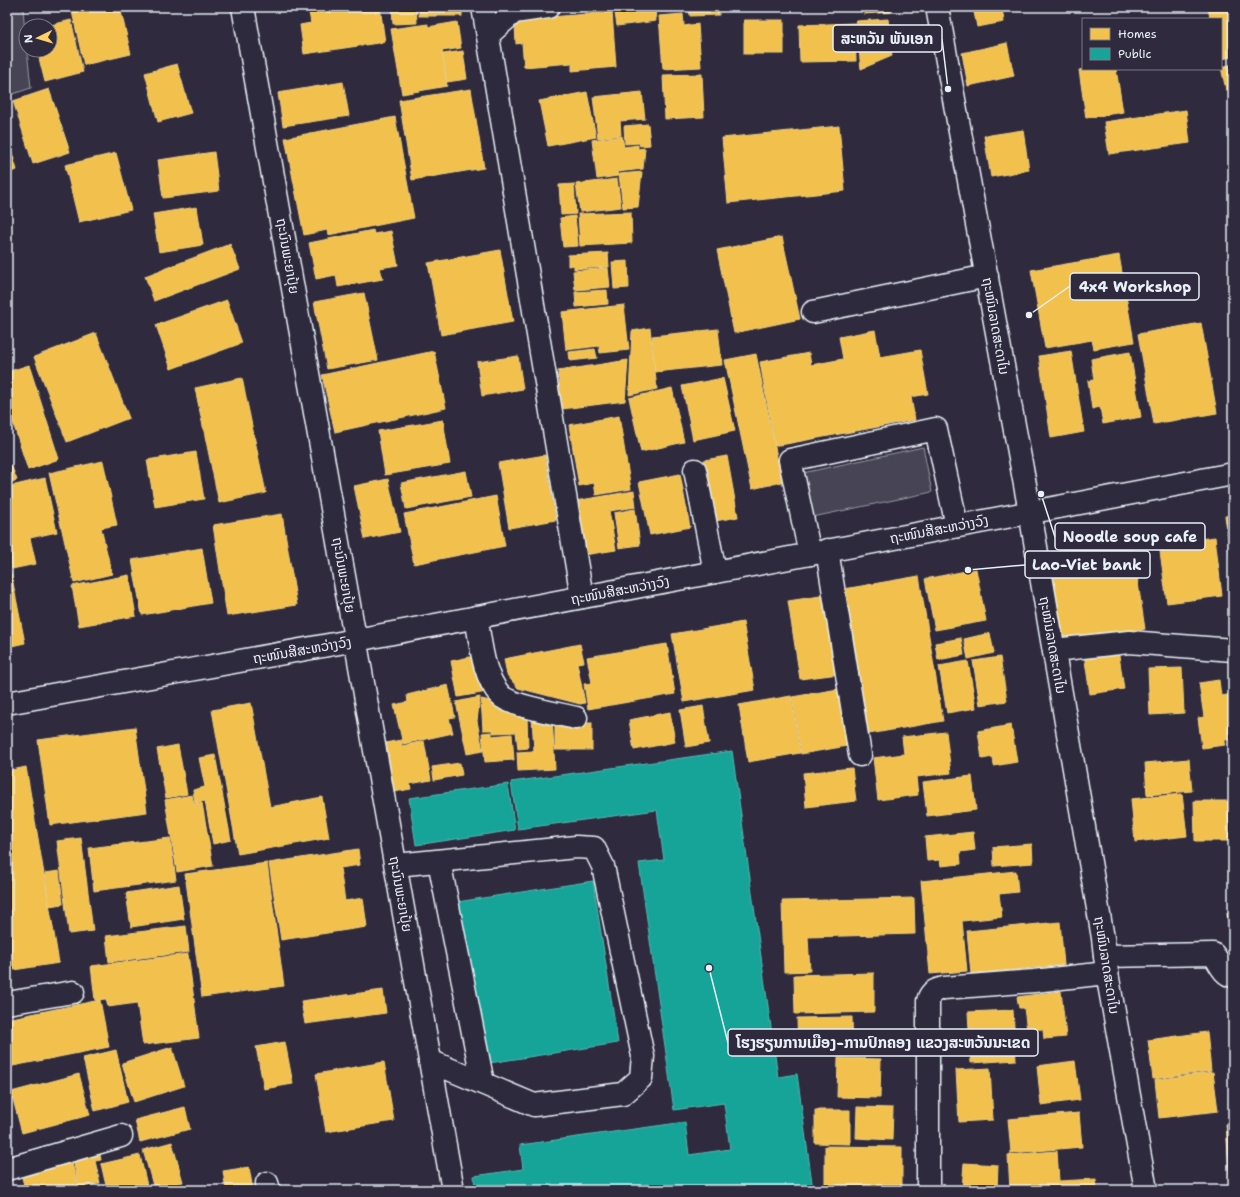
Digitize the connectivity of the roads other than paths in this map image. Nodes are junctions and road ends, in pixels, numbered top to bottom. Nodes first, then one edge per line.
1 (244, 7) edge
2 (483, 7) edge
3 (548, 7) edge
4 (937, 7) edge
5 (488, 35) junction
6 (987, 276) junction
7 (813, 312) dead end
8 (695, 470) dead end
9 (1233, 474) edge
10 (1030, 512) junction
11 (957, 526) junction
12 (819, 552) junction
13 (715, 572) junction
14 (582, 597) junction
15 (476, 617) junction
16 (356, 640) junction
17 (1054, 650) junction
18 (1233, 650) edge
19 (7, 703) edge
20 (576, 718) dead end
21 (860, 755) dead end
22 (439, 861) junction
23 (396, 865) junction
24 (1106, 965) junction
25 (1233, 976) edge
26 (73, 992) dead end
27 (7, 1003) edge
28 (430, 1061) junction
29 (483, 1083) junction
30 (121, 1136) dead end
31 (7, 1169) edge
32 (453, 1190) edge
33 (928, 1190) edge
34 (1146, 1190) edge

1 - 16 street, ຖະນົນພະຍາປຸ້ຍ
2 - 5 street
3 - 5 street
4 - 6 street, ຖະໜົນລາດສະດາໄນ
5 - 14 street
6 - 7 street
6 - 10 street, ຖະໜົນລາດສະດາໄນ
8 - 13 street
9 - 10 street, ຖະໜົນສີສະຫວ່າງວົງ
10 - 11 street, ຖະໜົນສີສະຫວ່າງວົງ
10 - 17 street, ຖະໜົນລາດສະດາໄນ
11 - 12 street, ຖະໜົນສີສະຫວ່າງວົງ
11 - 12 street
12 - 13 street, ຖະໜົນສີສະຫວ່າງວົງ
12 - 21 street
13 - 14 street, ຖະໜົນສີສະຫວ່າງວົງ
14 - 15 street, ຖະໜົນສີສະຫວ່າງວົງ
15 - 16 street, ຖະໜົນສີສະຫວ່າງວົງ
15 - 20 street
16 - 19 street, ຖະໜົນສີສະຫວ່າງວົງ
16 - 23 street, ຖະນົນພະຍາປຸ້ຍ
17 - 18 street
17 - 24 street, ຖະໜົນລາດສະດາໄນ
22 - 23 street
22 - 29 street
22 - 29 street
23 - 28 street, ຖະນົນພະຍາປຸ້ຍ
24 - 25 street
24 - 33 street
24 - 34 street, ຖະໜົນລາດສະດາໄນ
26 - 27 street
28 - 29 street
28 - 32 street, ຖະນົນພະຍາປຸ້ຍ
30 - 31 street

